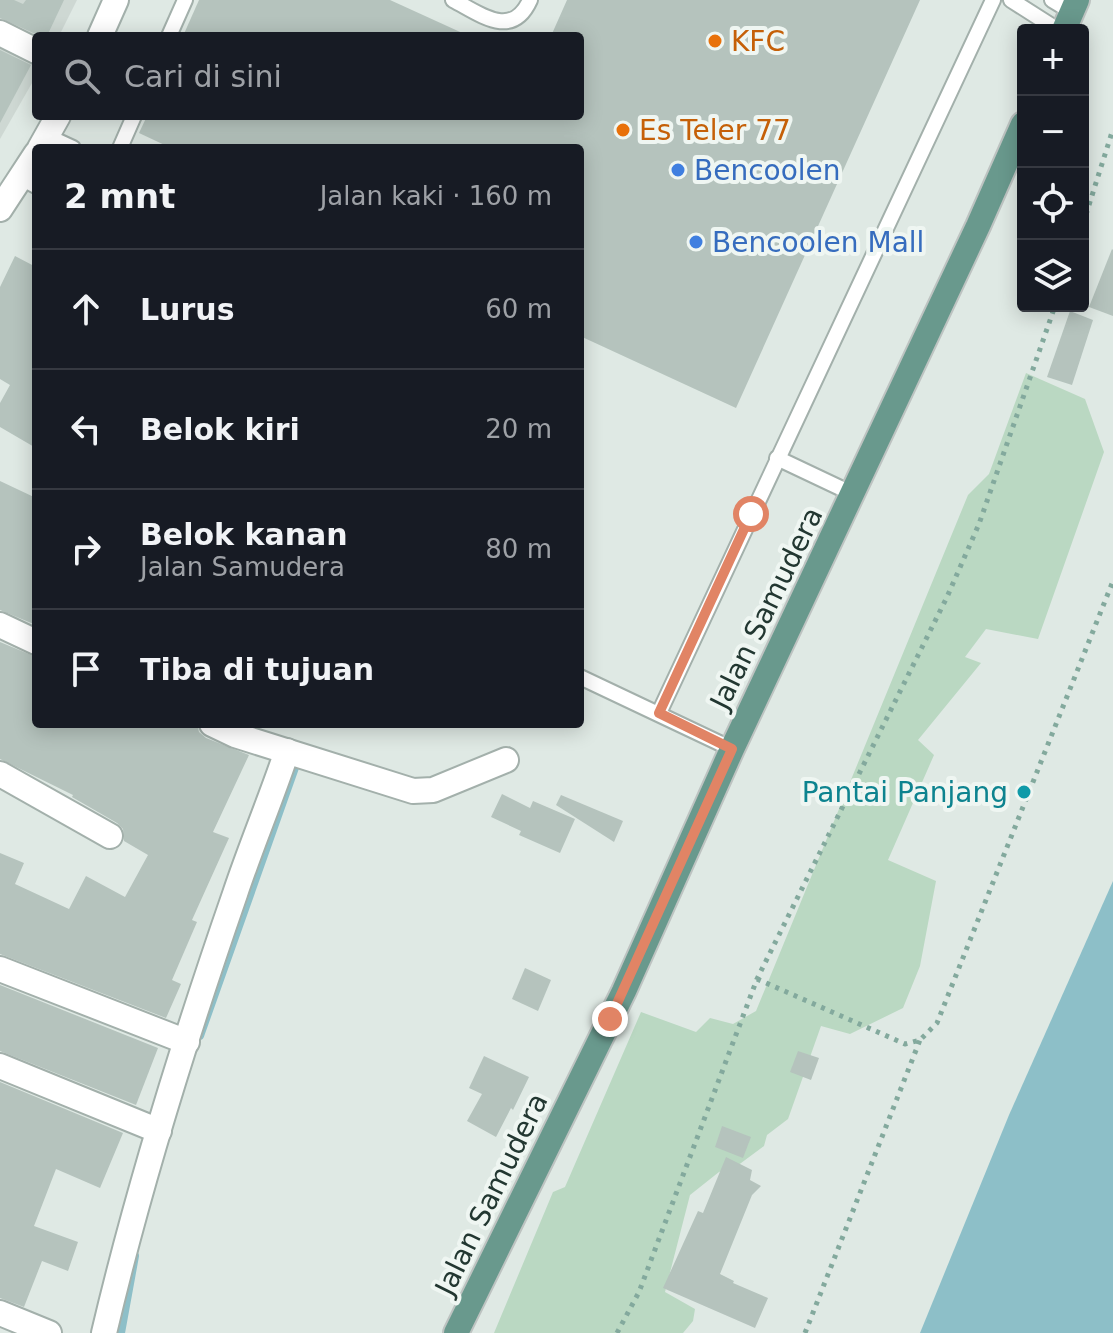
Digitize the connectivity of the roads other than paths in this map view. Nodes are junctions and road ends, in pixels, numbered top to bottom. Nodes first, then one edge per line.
1 (116, 0) edge
2 (185, 0) edge
3 (453, 0) edge
4 (530, 0) edge
5 (993, 0) edge
6 (1011, 0) edge
7 (1064, 14) edge
8 (102, 32) edge
9 (171, 32) edge
10 (0, 33) edge
11 (32, 49) edge
12 (132, 120) edge
13 (1017, 138) edge
14 (122, 144) edge
15 (32, 163) edge
16 (0, 209) edge
17 (777, 458) junction
18 (853, 494) junction
19 (0, 625) edge
20 (32, 640) edge
21 (584, 679) edge
22 (659, 713) junction
23 (220, 728) edge
24 (732, 749) junction
25 (287, 751) junction
26 (506, 760) dead end
27 (0, 774) edge
28 (110, 836) dead end
29 (0, 969) edge
30 (187, 1042) junction
31 (0, 1066) edge
32 (159, 1131) junction
33 (0, 1313) edge
34 (49, 1333) edge
35 (104, 1333) edge
36 (456, 1333) edge

1 - 8 street
2 - 9 lane
3 - 4 lane
5 - 17 lane
6 - 7 lane
10 - 11 street
12 - 14 lane
13 - 18 main road, Jalan Samudera
15 - 16 street
17 - 18 lane
17 - 22 lane
18 - 24 main road, Jalan Samudera
19 - 20 street
21 - 22 lane
22 - 24 lane
23 - 25 street
24 - 36 main road, Jalan Samudera
25 - 26 street
25 - 30 street
27 - 28 street
29 - 30 street
30 - 32 street
31 - 32 street
32 - 35 street
33 - 34 street

